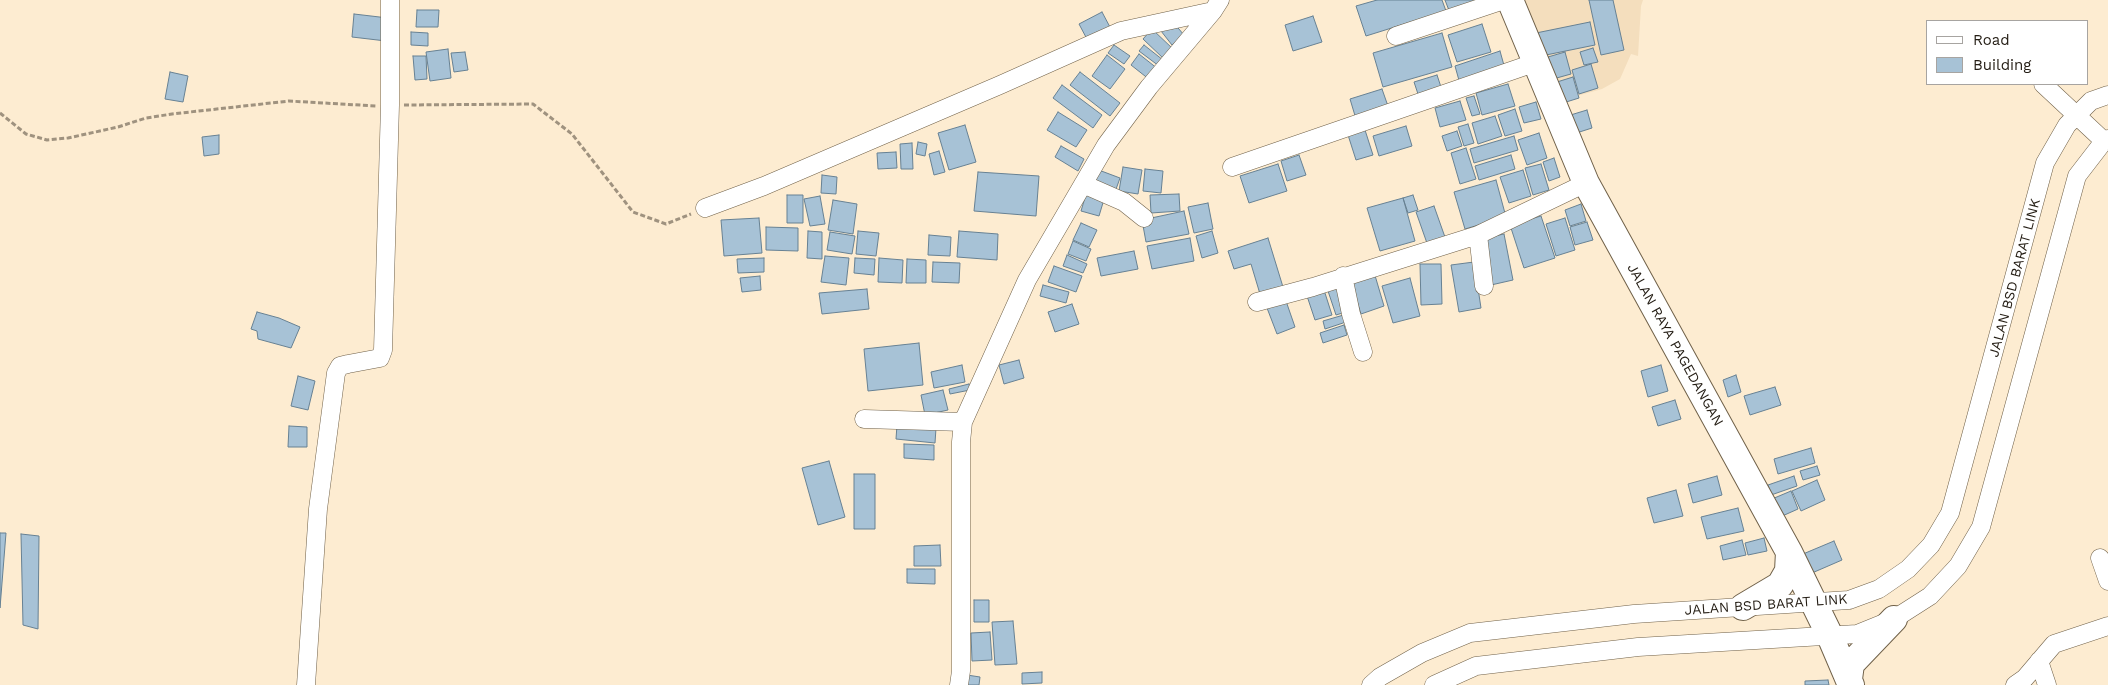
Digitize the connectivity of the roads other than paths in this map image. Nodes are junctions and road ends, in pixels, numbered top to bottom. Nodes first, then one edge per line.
1 (390, 0) edge
2 (1504, 0) edge
3 (1510, 0) edge
4 (1217, 6) edge
5 (1396, 36) dead end
6 (1537, 62) junction
7 (2044, 85) edge
8 (2108, 95) edge
9 (2076, 115) junction
10 (2106, 140) edge
11 (1232, 167) dead end
12 (1586, 183) junction
13 (1083, 184) junction
14 (705, 208) road end
15 (1144, 218) dead end
16 (1478, 235) junction
17 (1343, 276) junction
18 (1484, 286) dead end
19 (1257, 302) dead end
20 (1363, 352) dead end
21 (864, 419) dead end
22 (963, 422) junction
23 (1789, 552) junction
24 (2100, 558) dead end
25 (2108, 581) edge
26 (1814, 602) junction
27 (1743, 607) junction
28 (1894, 619) junction
29 (2108, 626) edge
30 (1830, 636) junction
31 (2039, 662) junction
32 (1850, 682) edge
33 (306, 685) edge
34 (959, 685) edge
35 (1371, 685) edge
36 (1434, 685) edge
37 (2015, 685) edge
38 (2047, 685) edge

1 - 33 street
2 - 5 street
3 - 6 street, JALAN RAYA PAGEDANGAN
4 - 13 street
4 - 14 street
6 - 11 street
6 - 12 street, JALAN RAYA PAGEDANGAN
7 - 9 street
8 - 9 street, JALAN BSD BARAT LINK
9 - 10 street
9 - 26 street, JALAN BSD BARAT LINK
10 - 28 street
12 - 16 street
12 - 23 street, JALAN RAYA PAGEDANGAN
13 - 15 street
13 - 22 street
16 - 17 street
16 - 18 street
17 - 19 street
17 - 20 street
21 - 22 street
22 - 34 street
23 - 26 street, JALAN RAYA PAGEDANGAN
23 - 27 street
24 - 25 street
26 - 27 street, JALAN BSD BARAT LINK
26 - 30 street, JALAN RAYA PAGEDANGAN
27 - 35 street, JALAN BSD BARAT LINK
28 - 30 street
28 - 32 street
29 - 31 street
30 - 32 street, JALAN RAYA PAGEDANGAN
30 - 36 street
31 - 37 street
31 - 38 street

